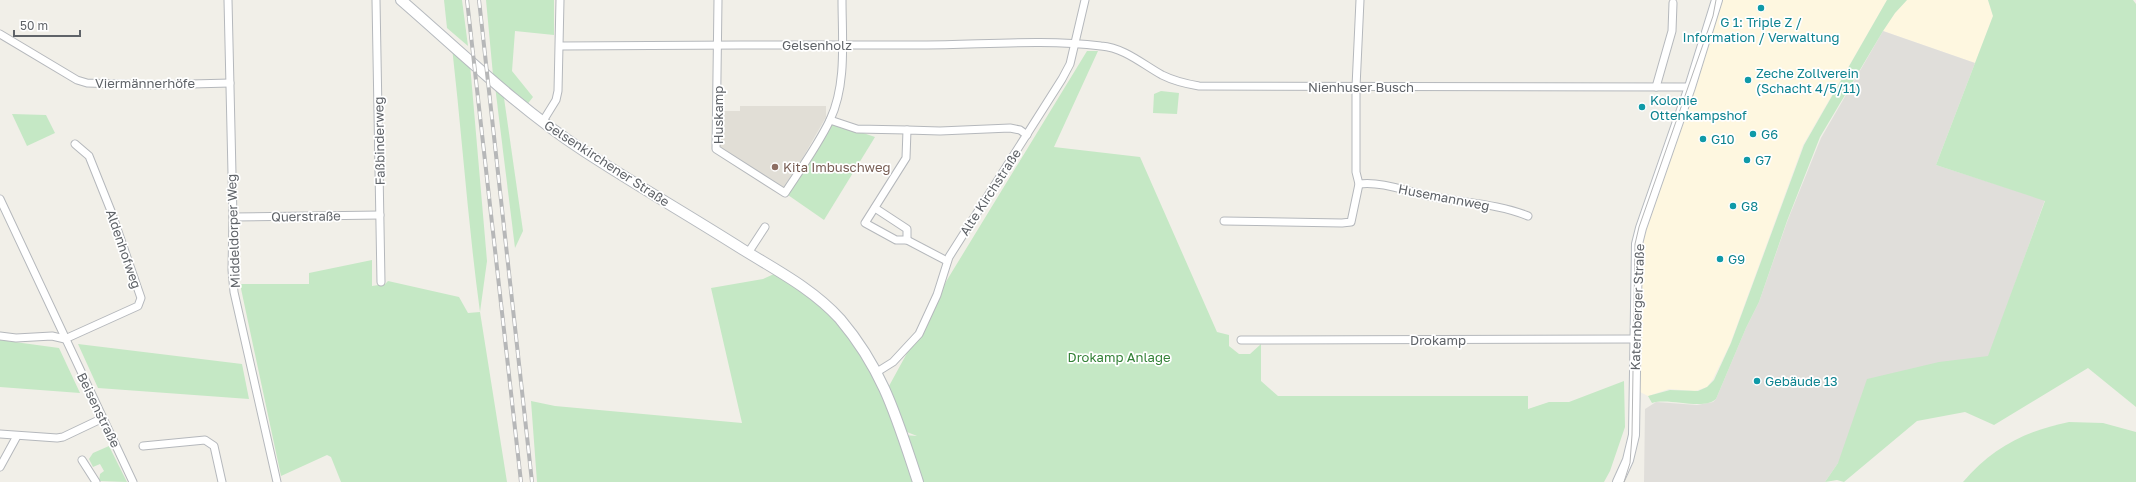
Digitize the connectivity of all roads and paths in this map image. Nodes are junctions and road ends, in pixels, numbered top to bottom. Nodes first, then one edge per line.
1 (228, 0) edge
2 (376, 0) edge
3 (401, 0) edge
4 (560, 0) edge
5 (718, 0) edge
6 (842, 0) edge
7 (1085, 0) edge
8 (1360, 0) edge
9 (1717, 0) edge
10 (1673, 3) dead end
11 (0, 34) edge
12 (842, 44) junction
13 (1075, 44) junction
14 (718, 45) junction
15 (560, 46) junction
16 (230, 83) junction
17 (1356, 87) junction
18 (1656, 87) junction
19 (1690, 87) junction
20 (830, 120) junction
21 (543, 121) junction
22 (907, 130) junction
23 (1027, 135) junction
24 (75, 144) dead end
25 (1359, 184) junction
26 (0, 199) edge
27 (875, 208) junction
28 (380, 215) junction
29 (1528, 216) dead end
30 (233, 217) junction
31 (1224, 221) dead end
32 (764, 227) dead end
33 (907, 240) junction
34 (748, 253) junction
35 (947, 261) junction
36 (381, 282) dead end
37 (0, 336) edge
38 (65, 339) junction
39 (1635, 339) junction
40 (1241, 340) dead end
41 (877, 372) junction
42 (103, 418) junction
43 (0, 434) edge
44 (17, 436) junction
45 (143, 446) dead end
46 (82, 460) dead end
47 (0, 467) edge
48 (917, 479) edge
49 (96, 482) edge
50 (132, 482) edge
51 (222, 482) edge
52 (277, 482) edge
53 (1618, 482) edge

1 - 16 street, Middeldorper Weg
2 - 28 street, Faßbinderweg
3 - 21 street, Gelsenkirchener Straße
4 - 15 street
5 - 14 street, Huskamp
6 - 12 street
7 - 13 street, Alte Kirchstraße
8 - 17 street
9 - 19 street, Katernberger Straße
10 - 18 street
11 - 16 street, Viermännerhöfe
12 - 13 street, Gelsenholz
12 - 14 street, Gelsenholz
12 - 20 street
13 - 17 street, Nienhuser Busch
13 - 23 street, Alte Kirchstraße
14 - 15 street, Gelsenholz
14 - 20 street, Huskamp
15 - 21 street
16 - 30 street, Middeldorper Weg
17 - 18 street, Nienhuser Busch
17 - 25 street
18 - 19 street, Nienhuser Busch
19 - 39 street, Katernberger Straße
20 - 22 street
21 - 34 street, Gelsenkirchener Straße
22 - 23 street
22 - 27 street
23 - 35 street, Alte Kirchstraße
24 - 38 street, Aldenhofweg
25 - 29 street, Husemannweg
25 - 31 street
26 - 38 street, Beisenstraße
27 - 33 street
27 - 33 street
28 - 30 street, Querstraße
28 - 36 street, Faßbinderweg
30 - 52 street, Middeldorper Weg
32 - 34 street
33 - 35 street
34 - 41 street, Gelsenkirchener Straße
35 - 41 street, Alte Kirchstraße
37 - 38 street
38 - 42 street, Beisenstraße
39 - 40 street, Drokamp
39 - 53 street, Katernberger Straße
41 - 48 street, Gelsenkirchener Straße
42 - 44 street
42 - 50 street, Beisenstraße
43 - 44 street
44 - 47 street
45 - 51 street
46 - 49 street

